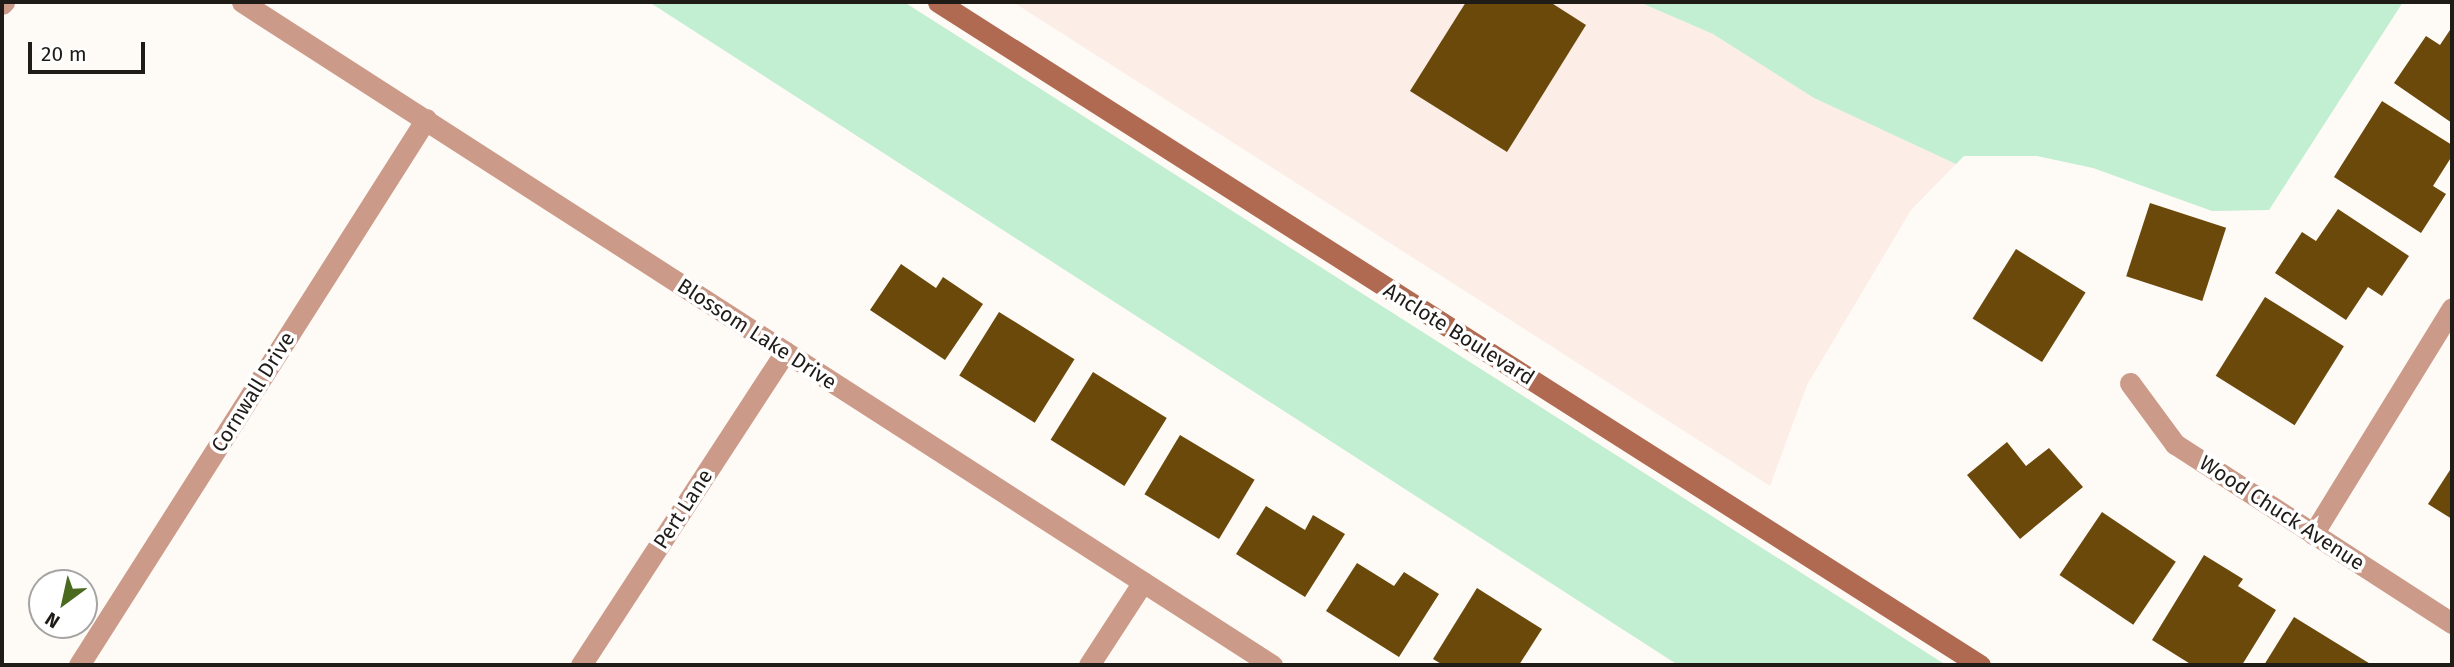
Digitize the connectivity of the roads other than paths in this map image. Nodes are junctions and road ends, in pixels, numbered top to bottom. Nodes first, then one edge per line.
1 (242, 2) edge
2 (938, 2) edge
3 (426, 120) junction
4 (2452, 308) edge
5 (785, 352) junction
6 (2130, 383) dead end
7 (2313, 534) junction
8 (1143, 582) junction
9 (2452, 623) edge
10 (79, 665) edge
11 (581, 665) edge
12 (1089, 665) edge
13 (1272, 665) edge
14 (1980, 665) edge

1 - 3 street, Blossom Lake Drive
2 - 14 street, Anclote Boulevard
3 - 5 street, Blossom Lake Drive
3 - 10 street, Cornwall Drive
4 - 7 street
5 - 8 street, Blossom Lake Drive
5 - 11 street, Pert Lane
6 - 7 street, Wood Chuck Avenue
7 - 9 street, Wood Chuck Avenue
8 - 12 street
8 - 13 street, Blossom Lake Drive

